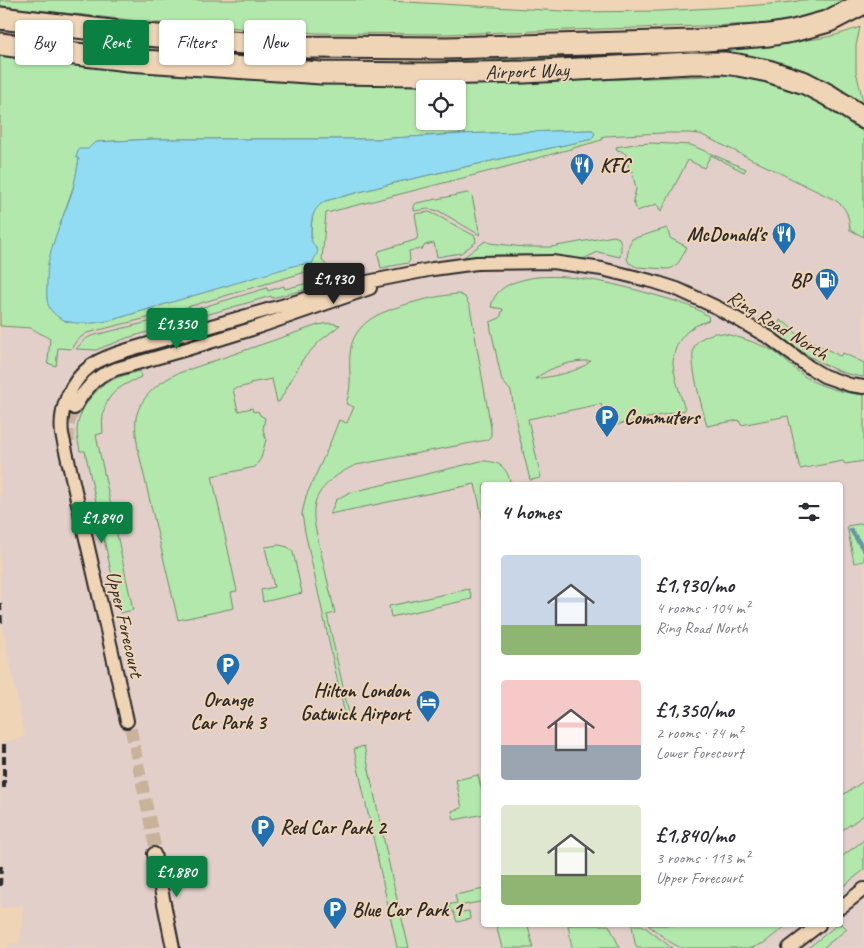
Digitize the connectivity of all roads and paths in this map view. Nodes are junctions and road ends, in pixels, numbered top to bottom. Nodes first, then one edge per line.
1 (864, 3) edge
2 (0, 18) edge
3 (0, 44) edge
4 (864, 118) edge
5 (408, 274) junction
6 (864, 387) edge
7 (74, 408) tunnel mouth
8 (127, 721) tunnel mouth
9 (154, 854) tunnel mouth
10 (864, 888) edge
11 (843, 905) edge
12 (816, 927) edge
13 (174, 948) edge
14 (789, 948) edge

1 - 2 highway, Airport Way
3 - 4 highway, Airport Way
5 - 6 street, Ring Road North
5 - 7 street
5 - 8 street, Upper Forecourt
9 - 13 street
10 - 11 street
12 - 14 street

